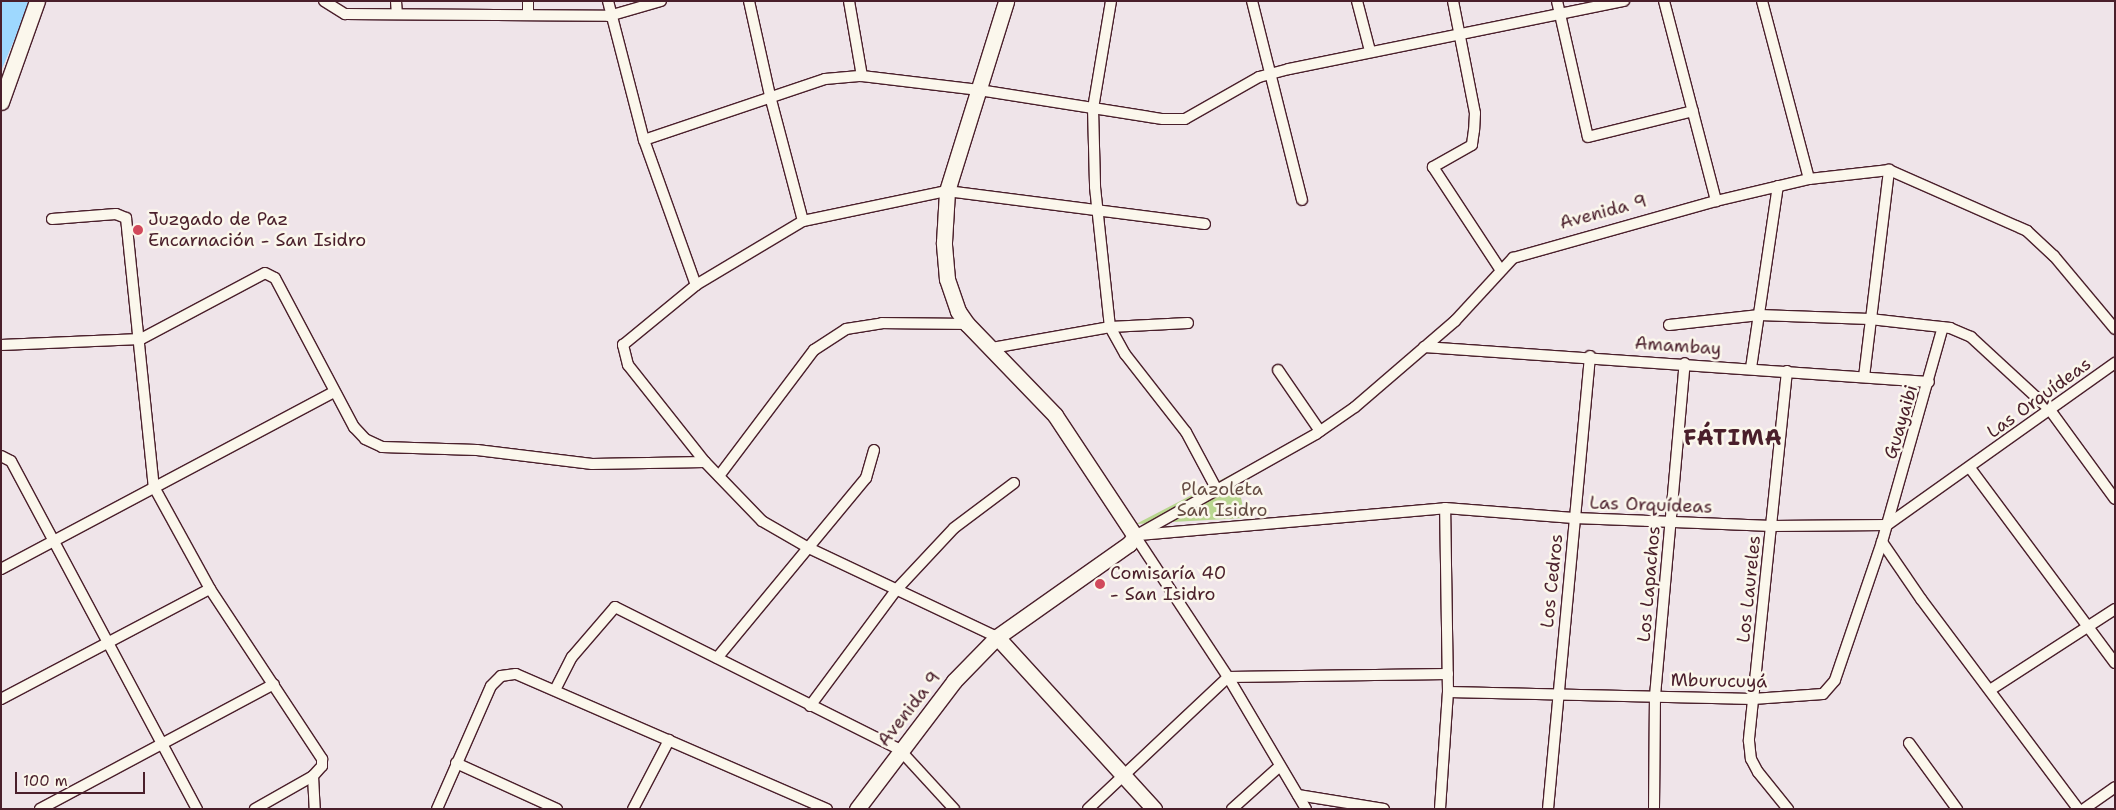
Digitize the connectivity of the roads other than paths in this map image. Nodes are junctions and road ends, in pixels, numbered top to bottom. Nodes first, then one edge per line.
1 (37, 1) edge
2 (324, 1) edge
3 (396, 1) edge
4 (528, 1) edge
5 (608, 1) edge
6 (660, 1) edge
7 (750, 1) edge
8 (850, 1) edge
9 (1006, 1) edge
10 (1110, 1) edge
11 (1252, 1) edge
12 (1357, 1) edge
13 (1453, 1) edge
14 (1558, 1) edge
15 (1624, 1) edge
16 (1664, 1) edge
17 (1762, 1) edge
18 (397, 14) junction
19 (528, 14) junction
20 (1561, 15) junction
21 (609, 16) junction
22 (1460, 35) junction
23 (1370, 51) junction
24 (1271, 74) junction
25 (862, 76) junction
26 (979, 90) junction
27 (770, 96) junction
28 (1, 102) edge
29 (1094, 108) junction
30 (1693, 111) junction
31 (644, 140) junction
32 (1889, 170) junction
33 (1809, 179) junction
34 (1778, 186) junction
35 (947, 191) junction
36 (1302, 200) dead end
37 (1716, 201) junction
38 (1097, 210) junction
39 (52, 219) dead end
40 (803, 221) junction
41 (1205, 224) dead end
42 (1500, 269) junction
43 (696, 285) junction
44 (1759, 315) junction
45 (1870, 319) junction
46 (1188, 322) dead end
47 (967, 324) junction
48 (1670, 325) dead end
49 (1110, 327) junction
50 (1943, 327) junction
51 (2115, 329) edge
52 (141, 339) junction
53 (1, 345) edge
54 (1424, 347) junction
55 (992, 348) junction
56 (1590, 356) junction
57 (1685, 363) junction
58 (2115, 363) edge
59 (1752, 368) junction
60 (1278, 370) dead end
61 (1787, 371) junction
62 (1864, 377) junction
63 (1929, 382) junction
64 (334, 392) junction
65 (2050, 410) junction
66 (1320, 431) junction
67 (874, 450) dead end
68 (1, 456) edge
69 (705, 462) junction
70 (1970, 468) junction
71 (719, 476) junction
72 (1014, 482) dead end
73 (154, 487) junction
74 (1217, 490) junction
75 (2115, 499) edge
76 (1445, 508) junction
77 (1574, 518) junction
78 (1670, 521) junction
79 (1887, 525) junction
80 (1772, 526) junction
81 (1135, 536) junction
82 (54, 540) junction
83 (1882, 542) junction
84 (807, 547) junction
85 (1, 569) edge
86 (210, 589) junction
87 (898, 589) junction
88 (2115, 609) edge
89 (2088, 626) junction
90 (997, 637) junction
91 (110, 643) junction
92 (716, 658) junction
93 (2115, 663) edge
94 (1448, 674) junction
95 (1228, 677) junction
96 (274, 684) junction
97 (555, 690) junction
98 (1990, 690) junction
99 (1448, 692) junction
100 (1557, 694) junction
101 (1655, 696) junction
102 (1, 699) edge
103 (1753, 699) junction
104 (810, 706) junction
105 (669, 740) junction
106 (1909, 743) dead end
107 (165, 745) junction
108 (900, 750) junction
109 (456, 763) junction
110 (1280, 766) junction
111 (1123, 775) junction
112 (314, 776) junction
113 (2115, 788) edge
114 (1298, 795) junction
115 (1785, 804) edge
116 (40, 809) edge
117 (197, 809) edge
118 (255, 809) edge
119 (315, 809) edge
120 (437, 809) edge
121 (557, 809) edge
122 (633, 809) edge
123 (827, 809) edge
124 (857, 809) edge
125 (954, 809) edge
126 (1088, 809) edge
127 (1154, 809) edge
128 (1232, 809) edge
129 (1306, 809) edge
130 (1384, 809) edge
131 (1440, 809) edge
132 (1548, 809) edge
133 (1654, 809) edge
134 (1957, 809) edge
135 (2078, 809) edge
136 (2084, 809) edge

1 - 28 main road
2 - 18 street
3 - 18 street
4 - 19 street
5 - 21 street
6 - 21 street
7 - 27 street
8 - 25 street
9 - 26 main road
10 - 29 street
11 - 24 street
12 - 23 street
13 - 22 street
14 - 20 street
15 - 20 street
16 - 30 street
17 - 33 street
18 - 19 street
19 - 21 street
20 - 22 street
20 - 30 street
21 - 31 street
22 - 23 street
22 - 42 street
23 - 24 street
24 - 29 street
24 - 36 street
25 - 26 street
25 - 27 street
26 - 29 street
26 - 35 main road
27 - 31 street
27 - 40 street
29 - 38 street
30 - 37 street
31 - 43 street
32 - 33 street, Avenida 9
32 - 45 street
32 - 51 street
33 - 34 street, Avenida 9
34 - 37 street, Avenida 9
34 - 44 street
35 - 38 street
35 - 40 street
35 - 47 main road
37 - 42 street, Avenida 9
38 - 41 street
38 - 49 street
39 - 52 street
40 - 43 street
42 - 54 street, Avenida 9
43 - 69 street
44 - 45 street
44 - 48 street
44 - 59 street
45 - 50 street
45 - 62 street
46 - 49 street
47 - 55 main road
47 - 71 street
49 - 55 street
49 - 74 street
50 - 63 street, Guayaibi
50 - 65 street
52 - 53 street
52 - 64 street
52 - 73 street
54 - 56 street, Amambay
54 - 66 street, Avenida 9
55 - 81 main road
56 - 57 street, Amambay
56 - 77 street, Los Cedros
57 - 59 street, Amambay
57 - 78 street, Los Lapachos
58 - 65 street, Las Orquídeas
59 - 61 street, Amambay
60 - 66 street
61 - 62 street, Amambay
61 - 80 street, Los Laureles
62 - 63 street, Amambay
63 - 79 street, Guayaibi
64 - 69 street
64 - 73 street
65 - 70 street, Las Orquídeas
65 - 75 street
66 - 74 street, Avenida 9
67 - 84 street
68 - 82 street
69 - 71 street
70 - 79 street, Las Orquídeas
70 - 89 street
71 - 84 street
72 - 87 street
73 - 82 street
73 - 86 street
74 - 81 street, Avenida 9
76 - 77 street, Las Orquídeas
76 - 81 street, Las Orquídeas
76 - 94 street
77 - 78 street, Las Orquídeas
77 - 100 street, Los Cedros
78 - 80 street, Las Orquídeas
78 - 101 street, Los Lapachos
79 - 80 street, Las Orquídeas
79 - 83 street, Guayaibi
80 - 103 street, Los Laureles
81 - 90 main road, Avenida 9
81 - 95 street
82 - 85 street
82 - 91 street
83 - 98 street
83 - 103 street, Mburucuyá
84 - 87 street
84 - 92 street
86 - 91 street
86 - 96 street
87 - 90 street
87 - 104 street
88 - 89 street
89 - 93 street
89 - 98 street
90 - 108 main road, Avenida 9
90 - 111 main road
91 - 102 street
91 - 107 street
92 - 97 street
92 - 104 street
94 - 95 street
94 - 99 street
95 - 110 street
95 - 111 street
96 - 107 street
96 - 112 street
97 - 105 street
97 - 109 street
98 - 135 street
99 - 100 street, Mburucuyá
99 - 131 street
100 - 101 street, Mburucuyá
100 - 132 street, Los Cedros
101 - 103 street, Mburucuyá
101 - 133 street, Los Lapachos
103 - 115 street, Los Laureles
104 - 108 street
105 - 122 street
105 - 123 street
106 - 134 street
107 - 116 street
107 - 117 street
108 - 124 main road, Avenida 9
108 - 125 street
109 - 120 street
109 - 121 street
110 - 114 street
110 - 128 street
111 - 126 street
111 - 127 main road
112 - 118 street
112 - 119 street
113 - 136 street
114 - 129 street
114 - 130 street

